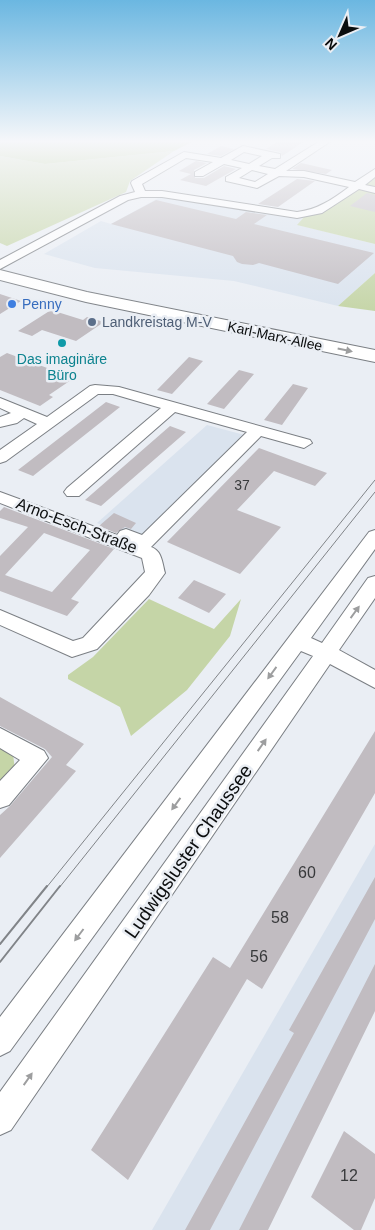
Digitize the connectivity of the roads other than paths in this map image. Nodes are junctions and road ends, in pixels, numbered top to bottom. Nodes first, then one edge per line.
1 (123, 198) edge
2 (190, 198) edge
3 (339, 198) edge
4 (0, 265) edge
5 (0, 276) edge
6 (375, 342) edge
7 (375, 356) edge
8 (0, 403) edge
9 (172, 406) junction
10 (22, 412) junction
11 (0, 422) edge
12 (49, 423) junction
13 (258, 430) junction
14 (304, 443) dead end
15 (0, 458) edge
16 (73, 492) dead end
17 (0, 497) edge
18 (98, 523) dead end
19 (375, 536) edge
20 (375, 583) edge
21 (0, 617) edge
22 (297, 640) junction
23 (326, 653) junction
24 (375, 680) edge
25 (0, 738) edge
26 (0, 798) edge
27 (0, 1041) edge
28 (0, 1119) edge

1 - 4 street
2 - 3 street
4 - 6 main road, Karl-Marx-Allee
5 -> 7 main road, Karl-Marx-Allee
8 - 10 street
9 - 12 street
9 - 13 street
9 - 16 street
10 - 11 street
10 - 12 street
12 - 15 street
13 - 14 street
13 - 18 street
17 - 21 street, Arno-Esch-Straße
19 - 22 street, Ludwigsluster Chaussee
23 -> 20 street, Ludwigsluster Chaussee
22 - 23 street
22 -> 27 street, Ludwigsluster Chaussee
23 - 24 street
28 -> 23 street, Ludwigsluster Chaussee
25 - 26 street

